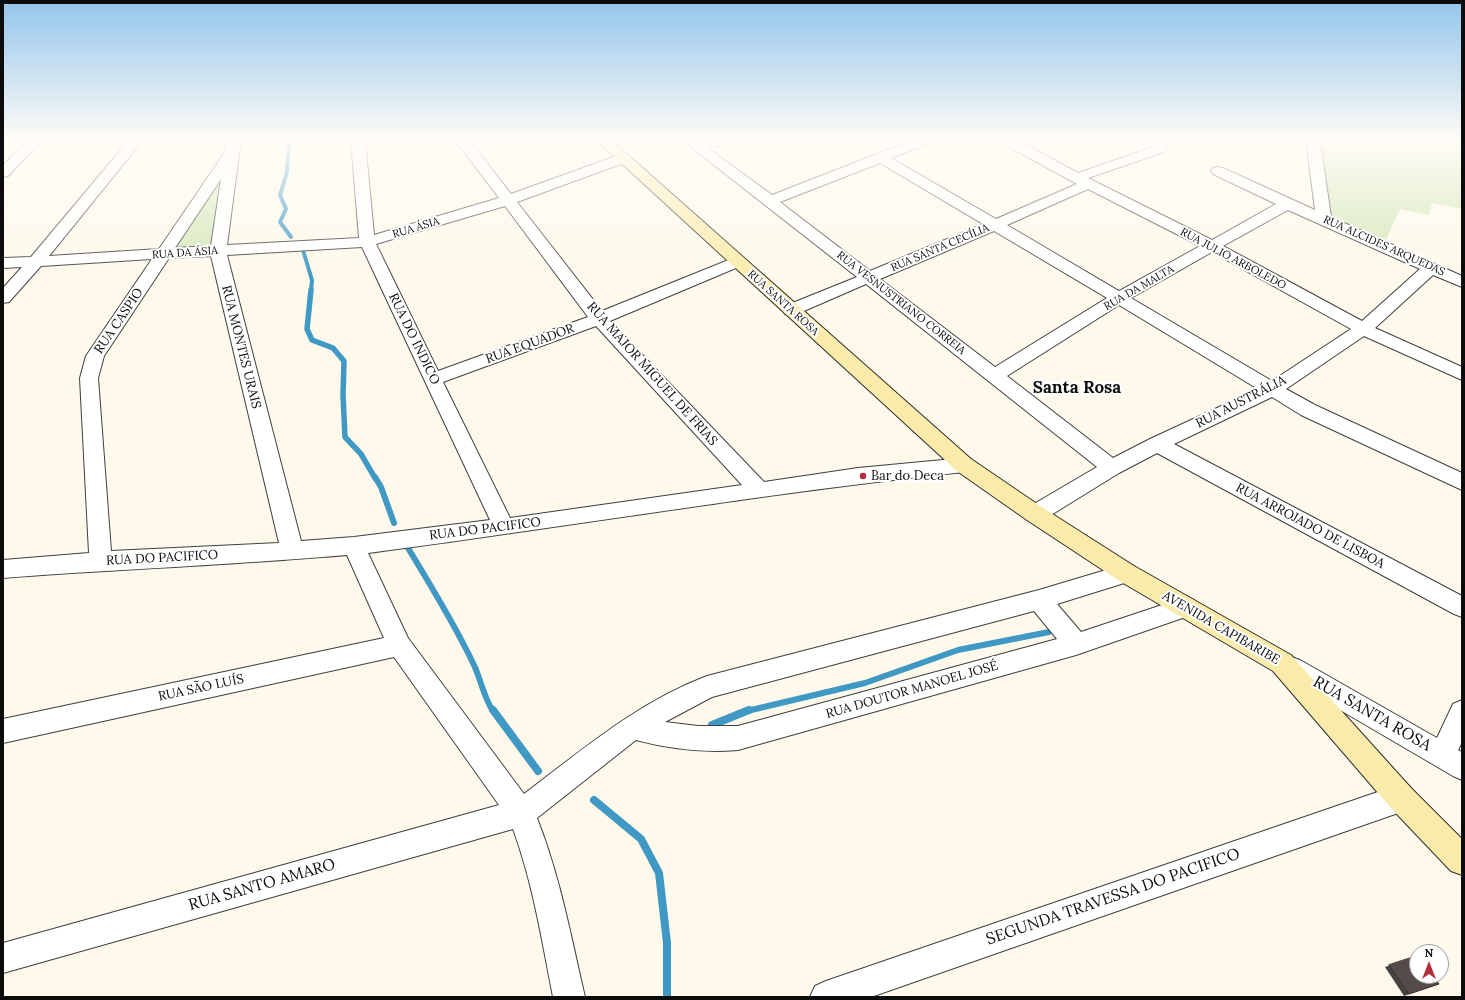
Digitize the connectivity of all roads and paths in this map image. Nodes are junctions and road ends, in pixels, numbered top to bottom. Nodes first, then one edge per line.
1 (97, 187) edge
2 (207, 187) edge
3 (227, 187) edge
4 (362, 187) edge
5 (498, 187) edge
6 (545, 187) edge
7 (655, 187) edge
8 (751, 187) edge
9 (806, 187) edge
10 (930, 187) edge
11 (1071, 187) edge
12 (1093, 187) edge
13 (1251, 187) edge
14 (1319, 187) edge
15 (508, 200) junction
16 (770, 201) junction
17 (1287, 204) junction
18 (1324, 219) junction
19 (995, 225) junction
20 (367, 242) junction
21 (1212, 246) junction
22 (218, 251) junction
23 (164, 254) junction
24 (36, 261) junction
25 (737, 262) junction
26 (3, 263) edge
27 (1431, 268) junction
28 (868, 278) junction
29 (1462, 282) edge
30 (3, 298) edge
31 (1119, 298) junction
32 (791, 310) junction
33 (599, 319) junction
34 (1363, 329) junction
35 (1462, 374) edge
36 (994, 376) junction
37 (433, 379) junction
38 (1272, 389) junction
39 (1157, 444) junction
40 (964, 465) junction
41 (1112, 468) junction
42 (1462, 482) edge
43 (758, 490) junction
44 (1035, 514) junction
45 (504, 527) junction
46 (354, 546) junction
47 (292, 551) junction
48 (101, 561) junction
49 (3, 569) edge
50 (1126, 573) junction
51 (1039, 600) junction
52 (1186, 607) junction
53 (1462, 607) edge
54 (1076, 644) junction
55 (399, 645) junction
56 (1282, 663) junction
57 (1462, 712) edge
58 (633, 727) junction
59 (3, 731) edge
60 (1452, 761) edge
61 (1401, 798) junction
62 (522, 813) junction
63 (1462, 860) edge
64 (3, 958) edge
65 (569, 997) edge
66 (826, 997) edge

1 - 24 street
2 - 23 street, RUA CASPIO
3 - 22 street, RUA MONTES URAIS
4 - 20 street, RUA DO INDICO
5 - 15 street, RUA MAJOR MIGUEL DE FRIAS
6 - 15 street, RUA ÁSIA
7 - 25 street, RUA SANTA ROSA
8 - 16 street, RUA VESNUSTRIANO CORREIA
9 - 16 street
10 - 19 street
11 - 19 street, RUA SANTA CECÍLIA
12 - 21 street, RUA JULIO ARBOLEDO
13 - 17 street, RUA ALCIDES ARQUEDAS
14 - 18 street
15 - 20 street, RUA ÁSIA
15 - 33 street, RUA MAJOR MIGUEL DE FRIAS
16 - 28 street, RUA VESNUSTRIANO CORREIA
17 - 18 street, RUA ALCIDES ARQUEDAS
17 - 21 street, RUA DA MALTA
18 - 27 street, RUA ALCIDES ARQUEDAS
19 - 28 street, RUA SANTA CECÍLIA
19 - 31 street
20 - 22 street, RUA DA ÁSIA
20 - 37 street, RUA DO INDICO
21 - 31 street, RUA DA MALTA
21 - 34 street, RUA JULIO ARBOLEDO
22 - 23 street, RUA DA ÁSIA
22 - 47 street, RUA MONTES URAIS
23 - 24 street, RUA DA ÁSIA
23 - 48 street, RUA CASPIO
24 - 26 street, RUA DA ÁSIA
24 - 30 street
25 - 32 street, RUA SANTA ROSA
25 - 33 street, RUA EQUADOR
27 - 29 street, RUA ALCIDES ARQUEDAS
27 - 34 street, RUA AUSTRÁLIA
28 - 32 street, RUA SANTA CECÍLIA
28 - 36 street, RUA VESNUSTRIANO CORREIA
31 - 36 street, RUA DA MALTA
31 - 38 street
32 - 40 street, RUA SANTA ROSA
33 - 37 street, RUA EQUADOR
33 - 43 street, RUA MAJOR MIGUEL DE FRIAS
34 - 35 street, RUA JULIO ARBOLEDO
34 - 38 street, RUA AUSTRÁLIA
36 - 41 street, RUA VESNUSTRIANO CORREIA
37 - 45 street, RUA DO INDICO
38 - 39 street, RUA AUSTRÁLIA
38 - 42 street
39 - 41 street, RUA AUSTRÁLIA
39 - 53 street, RUA ARROJADO DE LISBOA
40 - 43 street, RUA DO PACIFICO
40 - 44 street, RUA SANTA ROSA
41 - 44 street, RUA AUSTRÁLIA
43 - 45 street, RUA DO PACIFICO
44 - 50 street, AVENIDA CAPIBARIBE
45 - 46 street, RUA DO PACIFICO
46 - 47 street, RUA DO PACIFICO
46 - 55 street
47 - 48 street, RUA DO PACIFICO
48 - 49 street, RUA DO PACIFICO
50 - 51 street
50 - 52 street, AVENIDA CAPIBARIBE
51 - 54 street
51 - 58 street
52 - 54 street, RUA DOUTOR MANOEL JOSÉ
52 - 56 street, AVENIDA CAPIBARIBE
54 - 58 street, RUA DOUTOR MANOEL JOSÉ
55 - 59 street, RUA SÃO LUÍS
55 - 62 street
56 - 60 street, RUA SANTA ROSA
56 - 61 street, AVENIDA CAPIBARIBE
57 - 60 street
58 - 62 street
61 - 63 street, AVENIDA CAPIBARIBE
61 - 66 street, SEGUNDA TRAVESSA DO PACIFICO
62 - 64 street, RUA SANTO AMARO
62 - 65 street

